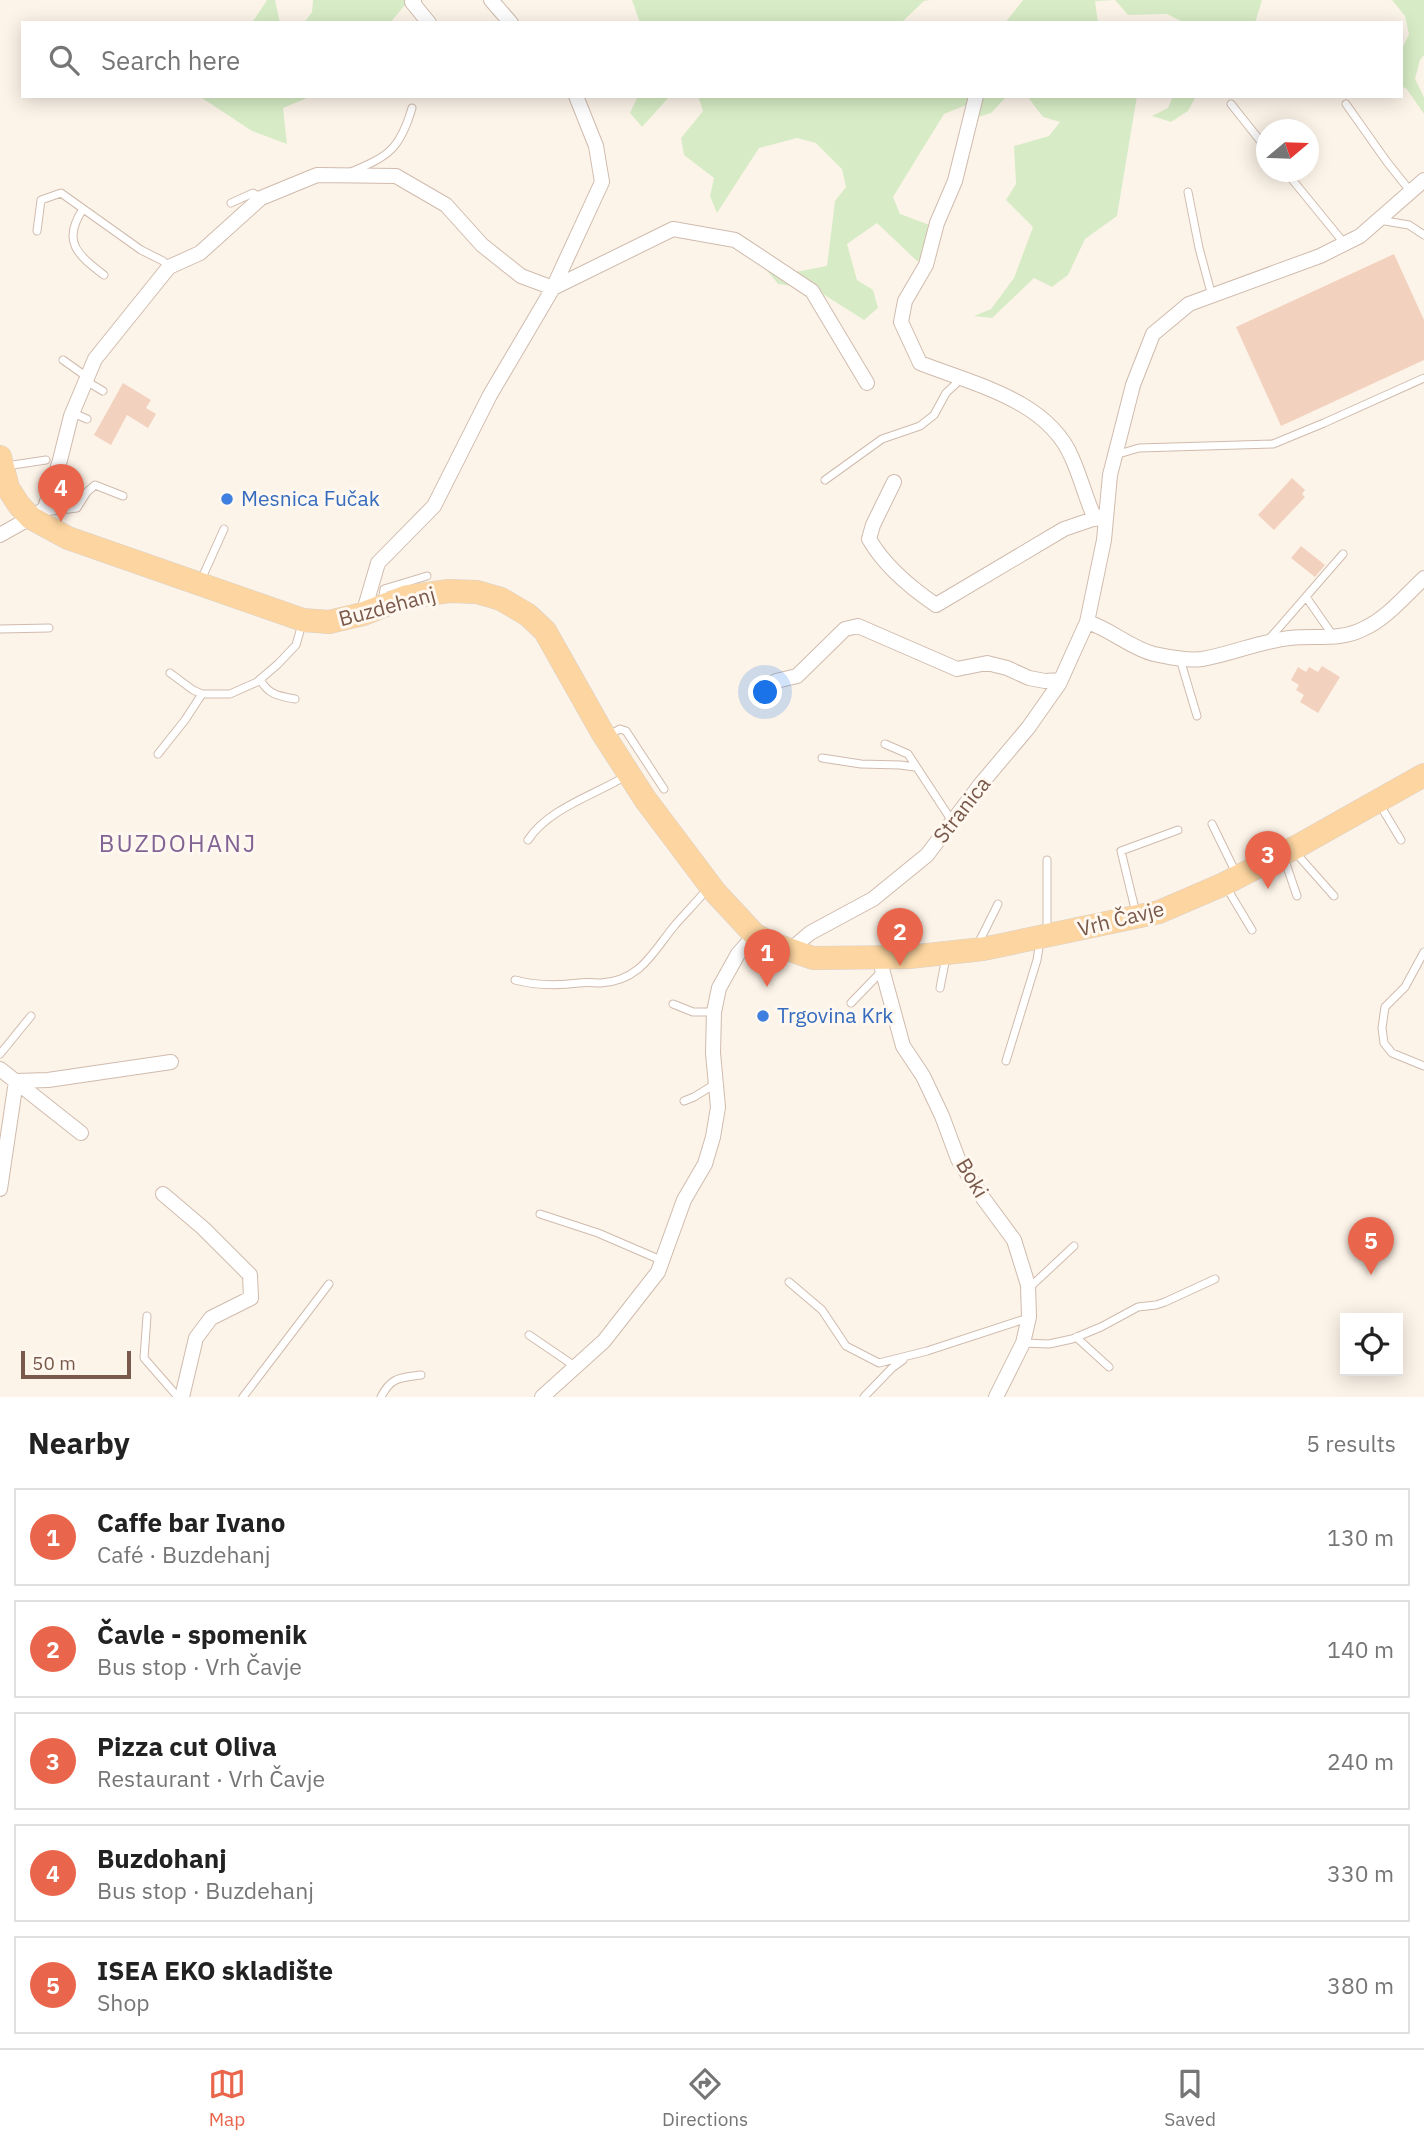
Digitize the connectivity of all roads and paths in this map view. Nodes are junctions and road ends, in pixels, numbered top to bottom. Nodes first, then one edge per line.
1 (414, 0) edge
2 (491, 0) edge
3 (427, 21) edge
4 (509, 21) edge
5 (577, 98) edge
6 (976, 98) edge
7 (1231, 104) dead end
8 (1346, 104) dead end
9 (412, 108) dead end
10 (1256, 135) edge
11 (341, 176) junction
12 (1424, 180) edge
13 (1294, 182) edge
14 (1188, 192) dead end
15 (1411, 193) junction
16 (261, 198) junction
17 (230, 203) dead end
18 (83, 209) junction
19 (1379, 220) junction
20 (37, 231) dead end
21 (1424, 235) edge
22 (1344, 243) junction
23 (169, 267) junction
24 (104, 275) dead end
25 (553, 288) junction
26 (1212, 296) junction
27 (63, 360) dead end
28 (1424, 378) edge
29 (86, 379) junction
30 (961, 379) junction
31 (867, 383) dead end
32 (103, 391) dead end
33 (73, 413) junction
34 (87, 419) dead end
35 (1115, 456) junction
36 (46, 460) dead end
37 (1, 462) edge
38 (825, 480) dead end
39 (894, 482) dead end
40 (123, 496) dead end
41 (36, 515) junction
42 (1101, 516) junction
43 (224, 529) dead end
44 (0, 536) edge
45 (1343, 554) dead end
46 (427, 576) dead end
47 (1424, 578) edge
48 (199, 584) junction
49 (1306, 597) junction
50 (372, 610) junction
51 (303, 620) junction
52 (1087, 622) junction
53 (48, 628) dead end
54 (0, 629) edge
55 (1334, 637) junction
56 (1267, 641) junction
57 (1180, 658) junction
58 (170, 673) dead end
59 (260, 679) junction
60 (1060, 680) junction
61 (776, 681) dead end
62 (202, 694) junction
63 (295, 699) dead end
64 (1197, 716) dead end
65 (605, 737) junction
66 (885, 744) dead end
67 (158, 754) dead end
68 (822, 758) dead end
69 (915, 767) junction
70 (629, 774) junction
71 (1424, 775) edge
72 (664, 789) dead end
73 (1378, 801) junction
74 (953, 821) junction
75 (1212, 824) dead end
76 (1178, 830) dead end
77 (1401, 840) dead end
78 (528, 841) dead end
79 (1288, 852) junction
80 (1047, 860) dead end
81 (1231, 880) junction
82 (709, 885) junction
83 (1297, 896) dead end
84 (1334, 896) dead end
85 (998, 904) dead end
86 (1137, 917) junction
87 (1252, 930) dead end
88 (755, 935) junction
89 (1043, 937) junction
90 (975, 950) junction
91 (789, 951) junction
92 (1424, 952) edge
93 (947, 953) junction
94 (881, 964) junction
95 (514, 980) dead end
96 (940, 988) dead end
97 (851, 1003) dead end
98 (673, 1004) dead end
99 (714, 1012) junction
100 (31, 1016) dead end
101 (0, 1054) edge
102 (1006, 1061) dead end
103 (171, 1062) dead end
104 (1424, 1066) edge
105 (0, 1069) edge
106 (16, 1081) junction
107 (716, 1084) junction
108 (684, 1101) dead end
109 (81, 1133) dead end
110 (0, 1189) edge
111 (163, 1194) dead end
112 (540, 1214) dead end
113 (1074, 1246) dead end
114 (663, 1261) junction
115 (1215, 1279) dead end
116 (789, 1282) dead end
117 (329, 1284) dead end
118 (1028, 1289) junction
119 (147, 1315) dead end
120 (1029, 1317) junction
121 (529, 1335) dead end
122 (1076, 1337) junction
123 (1023, 1343) junction
124 (909, 1356) junction
125 (576, 1367) junction
126 (1109, 1367) dead end
127 (421, 1375) dead end
128 (180, 1397) edge
129 (243, 1397) edge
130 (381, 1397) edge
131 (542, 1397) edge
132 (864, 1397) edge
133 (996, 1397) edge

1 - 3 street
2 - 4 street
5 - 25 street
6 - 30 street
7 - 10 lane
8 - 15 lane
9 - 11 lane
11 - 16 street
11 - 25 street
12 - 15 street, Stranica
13 - 22 lane
14 - 26 lane
15 - 19 street, Stranica
16 - 17 lane
16 - 23 street
18 - 20 lane
18 - 23 lane
18 - 24 lane
19 - 21 lane
19 - 22 street, Stranica
22 - 26 street, Stranica
23 - 29 street
25 - 31 street
25 - 50 street
26 - 35 street, Stranica
27 - 29 lane
28 - 35 lane
29 - 32 lane
29 - 33 street
30 - 38 lane
30 - 42 street
33 - 34 lane
33 - 41 street
35 - 42 street, Stranica
36 - 37 lane
37 - 41 main road
39 - 42 street
40 - 41 lane
41 - 44 street
41 - 48 main road, Buzdehanj
42 - 52 street, Stranica
43 - 48 lane
45 - 49 lane
46 - 50 lane
47 - 55 street
48 - 51 main road, Buzdehanj
49 - 55 lane
49 - 56 lane
50 - 51 main road, Buzdehanj
50 - 65 main road, Buzdehanj
51 - 59 lane
52 - 57 street
52 - 60 street, Stranica
53 - 54 lane
55 - 56 street
56 - 57 street
57 - 64 lane
58 - 62 lane
59 - 62 lane
59 - 63 lane
60 - 61 street
60 - 74 street, Stranica
62 - 67 lane
65 - 70 main road, Buzdehanj
65 - 72 lane
66 - 69 lane
68 - 69 lane
69 - 74 lane
70 - 78 lane
70 - 82 main road, Buzdehanj
71 - 73 main road, Vrh Čavje
73 - 77 lane
73 - 79 main road, Vrh Čavje
74 - 91 street, Stranica
75 - 81 lane
76 - 86 lane
79 - 81 main road, Vrh Čavje
79 - 83 lane
79 - 84 lane
80 - 89 lane
81 - 86 main road, Vrh Čavje
81 - 87 lane
82 - 88 main road, Buzdehanj
82 - 95 lane
85 - 90 lane
86 - 89 main road, Vrh Čavje
88 - 91 main road, Buzdehanj
88 - 99 street
89 - 90 main road, Vrh Čavje
89 - 102 lane
90 - 93 main road, Vrh Čavje
91 - 94 main road, Vrh Čavje
92 - 104 lane
93 - 94 main road, Vrh Čavje
93 - 96 lane
94 - 97 lane
94 - 118 street, Boki
98 - 99 lane
99 - 107 street
100 - 101 lane
103 - 106 street
105 - 106 street
106 - 109 street
106 - 110 street
107 - 108 lane
107 - 114 street
111 - 128 street
112 - 114 lane
113 - 118 lane
114 - 125 street
115 - 122 lane
116 - 124 lane
117 - 129 lane
118 - 120 street, Boki
119 - 128 lane
120 - 123 street, Boki
120 - 124 lane
121 - 125 lane
122 - 123 lane
122 - 126 lane
123 - 133 street, Boki
124 - 132 lane
125 - 131 street
127 - 130 lane

